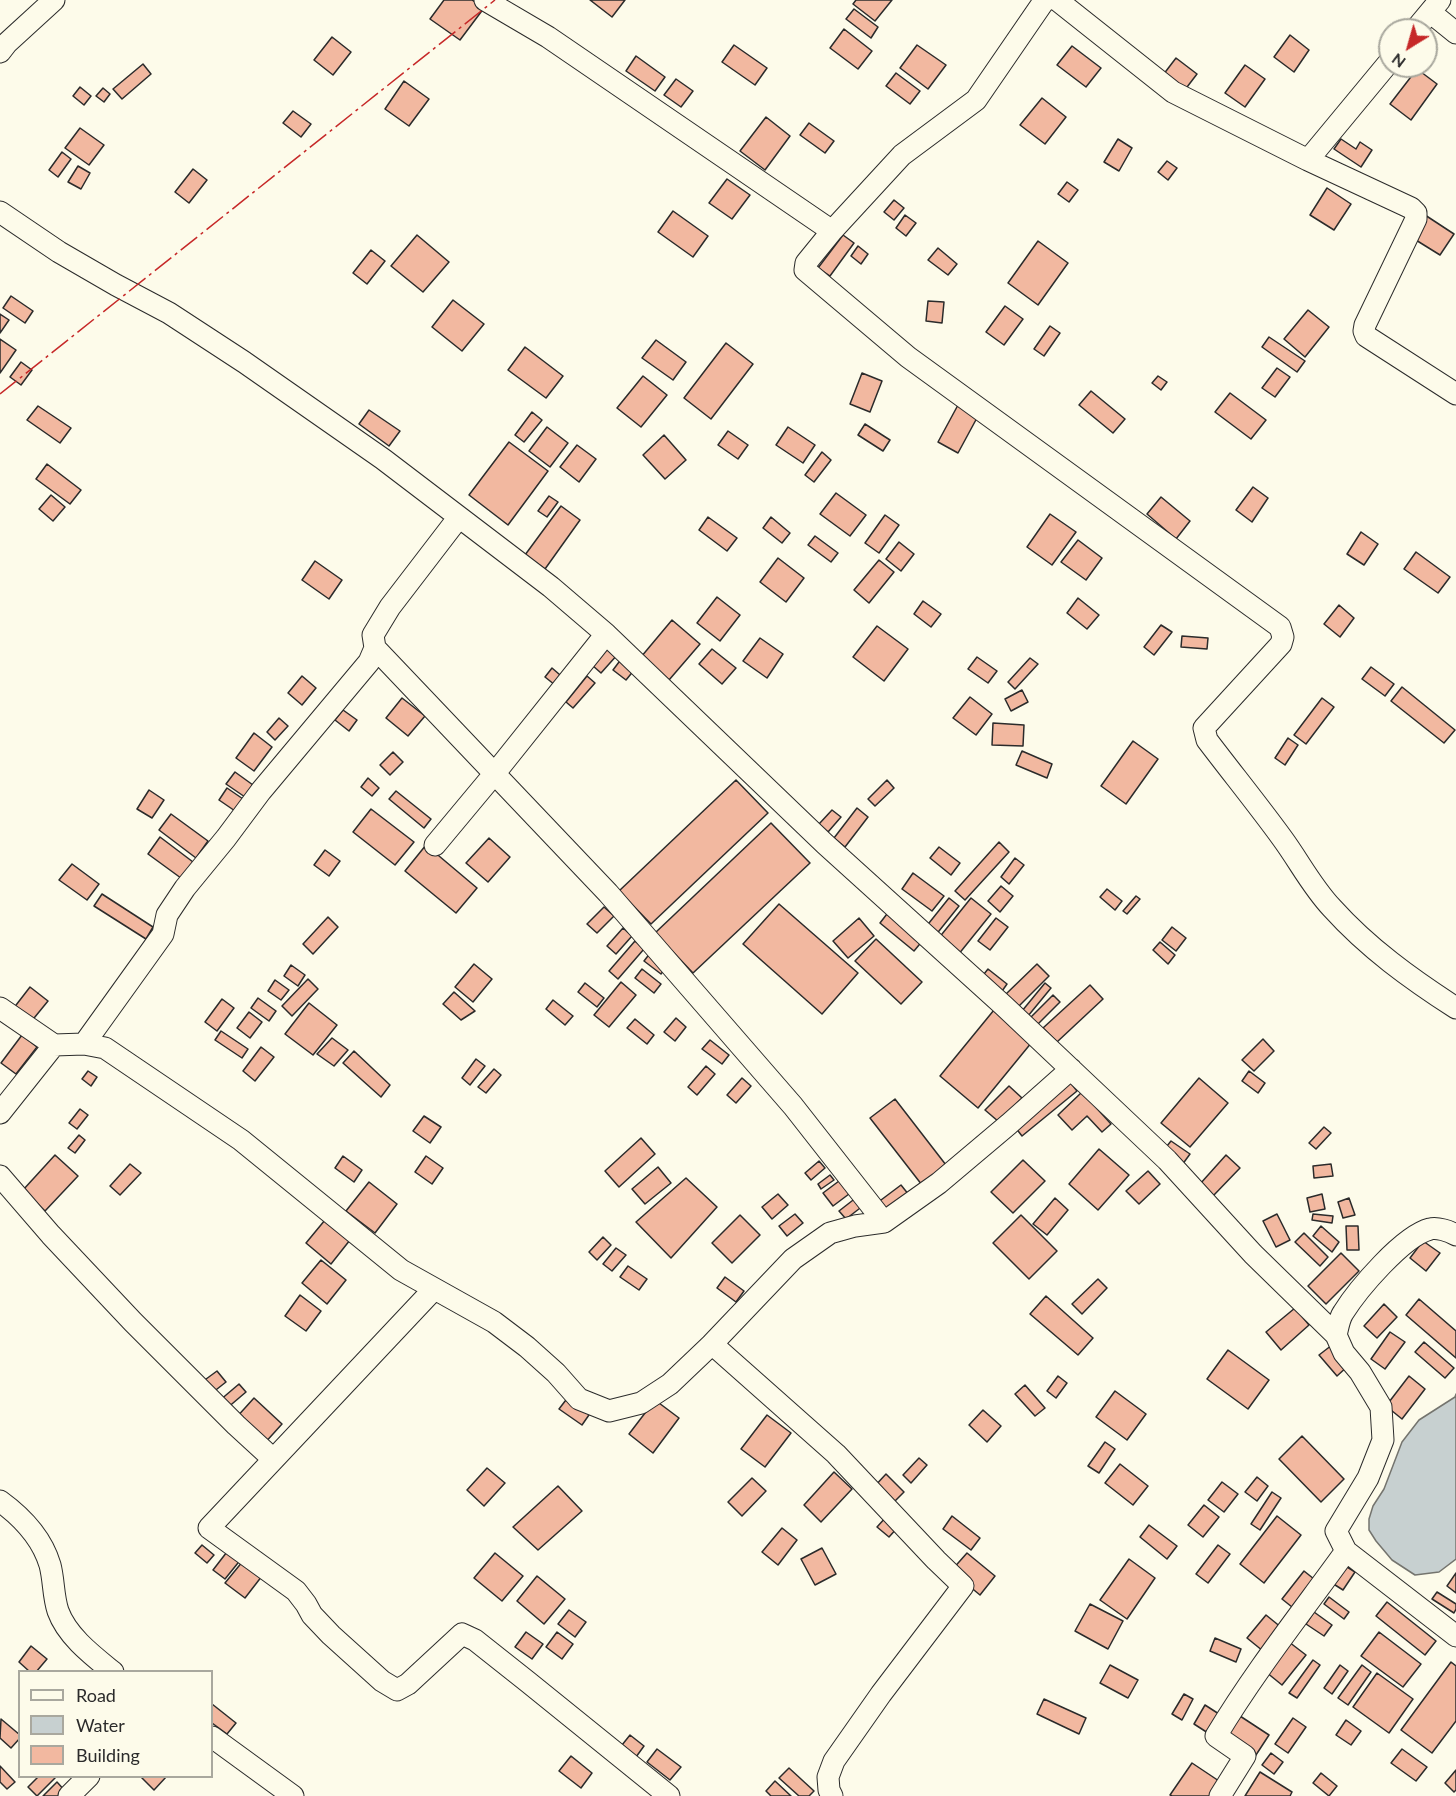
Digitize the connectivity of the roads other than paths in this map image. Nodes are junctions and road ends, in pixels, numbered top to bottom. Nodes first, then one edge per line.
1 (54, 0) edge
2 (485, 0) edge
3 (1047, 0) edge
4 (1057, 0) edge
5 (1435, 6) edge
6 (1425, 18) edge
7 (1456, 33) edge
8 (0, 52) edge
9 (1378, 75) edge
10 (1308, 160) junction
11 (0, 212) edge
12 (832, 231) junction
13 (1456, 394) edge
14 (459, 517) junction
15 (606, 634) junction
16 (375, 648) junction
17 (495, 773) junction
18 (435, 845) dead end
19 (0, 1008) edge
20 (1456, 1008) edge
21 (84, 1044) junction
22 (54, 1045) junction
23 (1071, 1069) junction
24 (0, 1113) edge
25 (0, 1176) edge
26 (884, 1222) junction
27 (1456, 1235) edge
28 (434, 1289) junction
29 (1336, 1335) junction
30 (712, 1344) junction
31 (273, 1459) junction
32 (0, 1501) edge
33 (1346, 1551) junction
34 (1456, 1636) edge
35 (112, 1670) edge
36 (213, 1738) edge
37 (87, 1778) edge
38 (69, 1796) edge
39 (292, 1796) edge
40 (669, 1796) edge
41 (832, 1796) edge
42 (1220, 1796) edge

1 - 8 street
2 - 12 street
3 - 12 street
4 - 10 street
5 - 6 street
5 - 7 street
9 - 10 street
10 - 13 street
11 - 14 street
12 - 20 street
14 - 15 street
14 - 16 street
15 - 17 street
15 - 23 street
16 - 17 street
16 - 21 street
17 - 18 street
17 - 26 street
19 - 22 street
21 - 22 street
21 - 28 street
22 - 24 street
23 - 26 street
23 - 29 street
25 - 31 street
26 - 30 street
27 - 29 street
28 - 30 street
28 - 31 street
29 - 33 street
30 - 41 street
31 - 40 street
32 - 35 street
33 - 34 street
33 - 42 street
36 - 39 street
37 - 38 street

